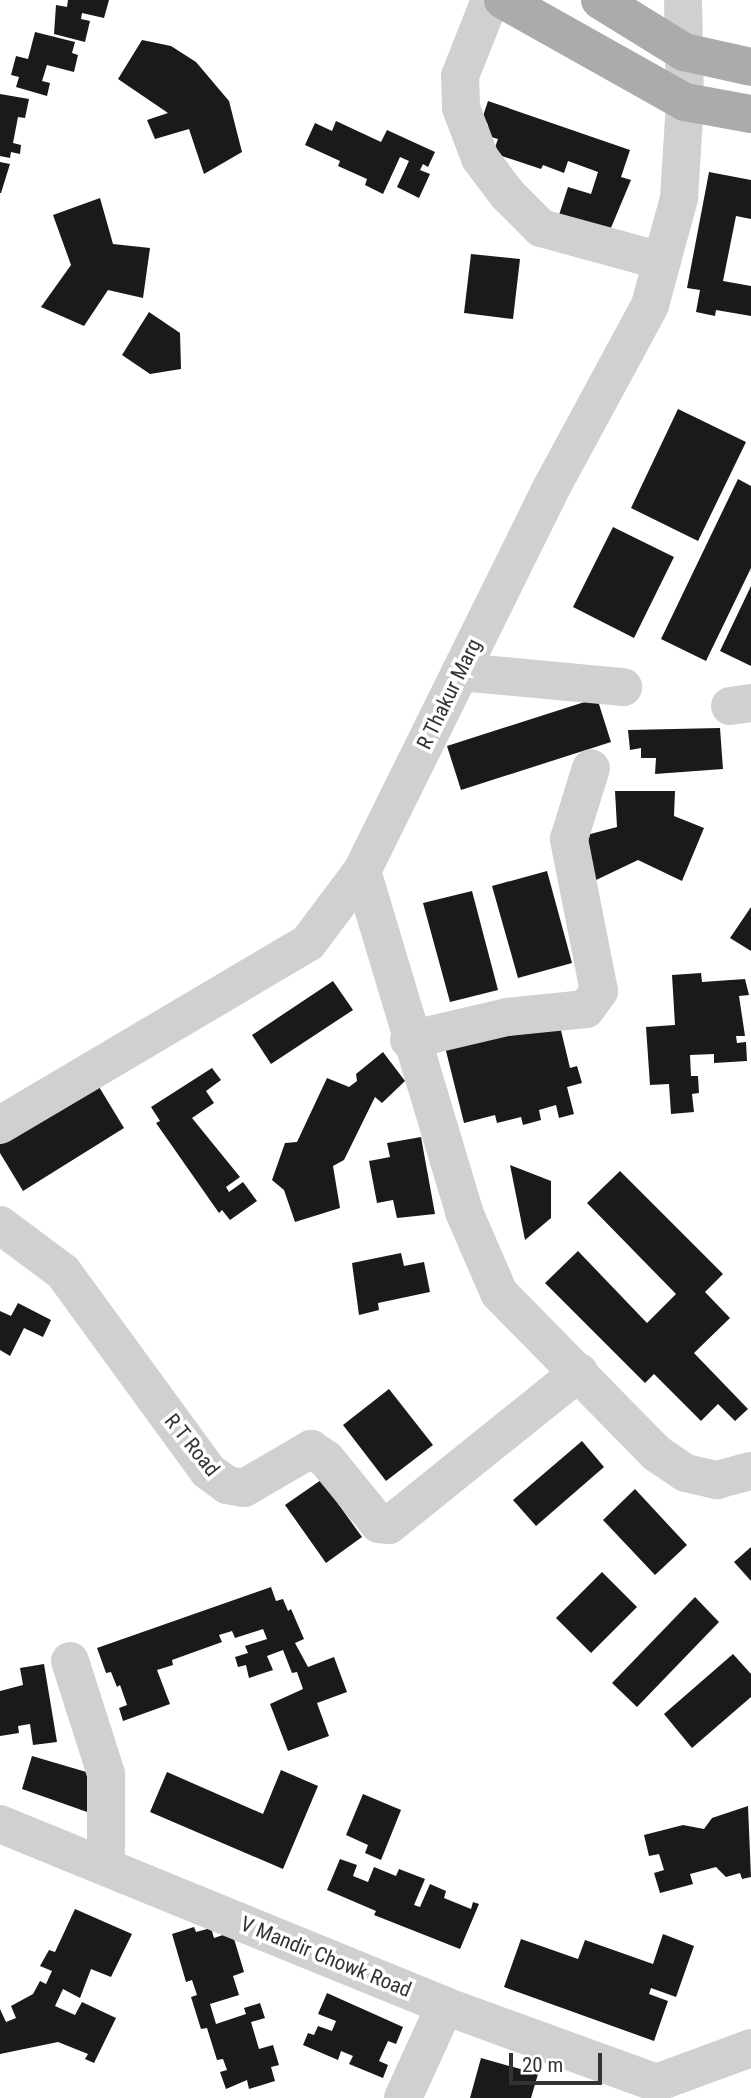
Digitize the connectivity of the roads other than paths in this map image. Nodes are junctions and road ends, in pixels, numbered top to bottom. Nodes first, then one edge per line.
1 (490, 0) edge
2 (503, 0) edge
3 (600, 0) edge
4 (683, 0) edge
5 (684, 52) junction
6 (751, 66) edge
7 (685, 102) junction
8 (751, 114) edge
9 (662, 261) junction
10 (460, 672) junction
11 (623, 687) dead end
12 (591, 768) dead end
13 (362, 871) junction
14 (409, 1040) junction
15 (0, 1125) edge
16 (0, 1225) edge
17 (579, 1372) junction
18 (751, 1471) edge
19 (70, 1661) dead end
20 (0, 1824) edge
21 (106, 1867) junction
22 (445, 2006) junction
23 (751, 2048) edge
24 (654, 2090) edge
25 (403, 2098) edge

1 - 9 street
2 - 7 main road
3 - 5 main road
4 - 5 street, R Thakur Marg
5 - 6 main road
5 - 7 street, R Thakur Marg
7 - 8 main road
7 - 9 street, R Thakur Marg
9 - 10 street, R Thakur Marg
10 - 11 street
10 - 13 street, R Thakur Marg
12 - 14 street
13 - 14 street
13 - 15 street, R Thakur Marg
14 - 17 street
16 - 17 street, R T Road
17 - 18 street
19 - 21 street
20 - 21 street, V Mandir Chowk Road
21 - 22 street, V Mandir Chowk Road
22 - 24 street, V Mandir Chowk Road
22 - 25 street
23 - 24 street

